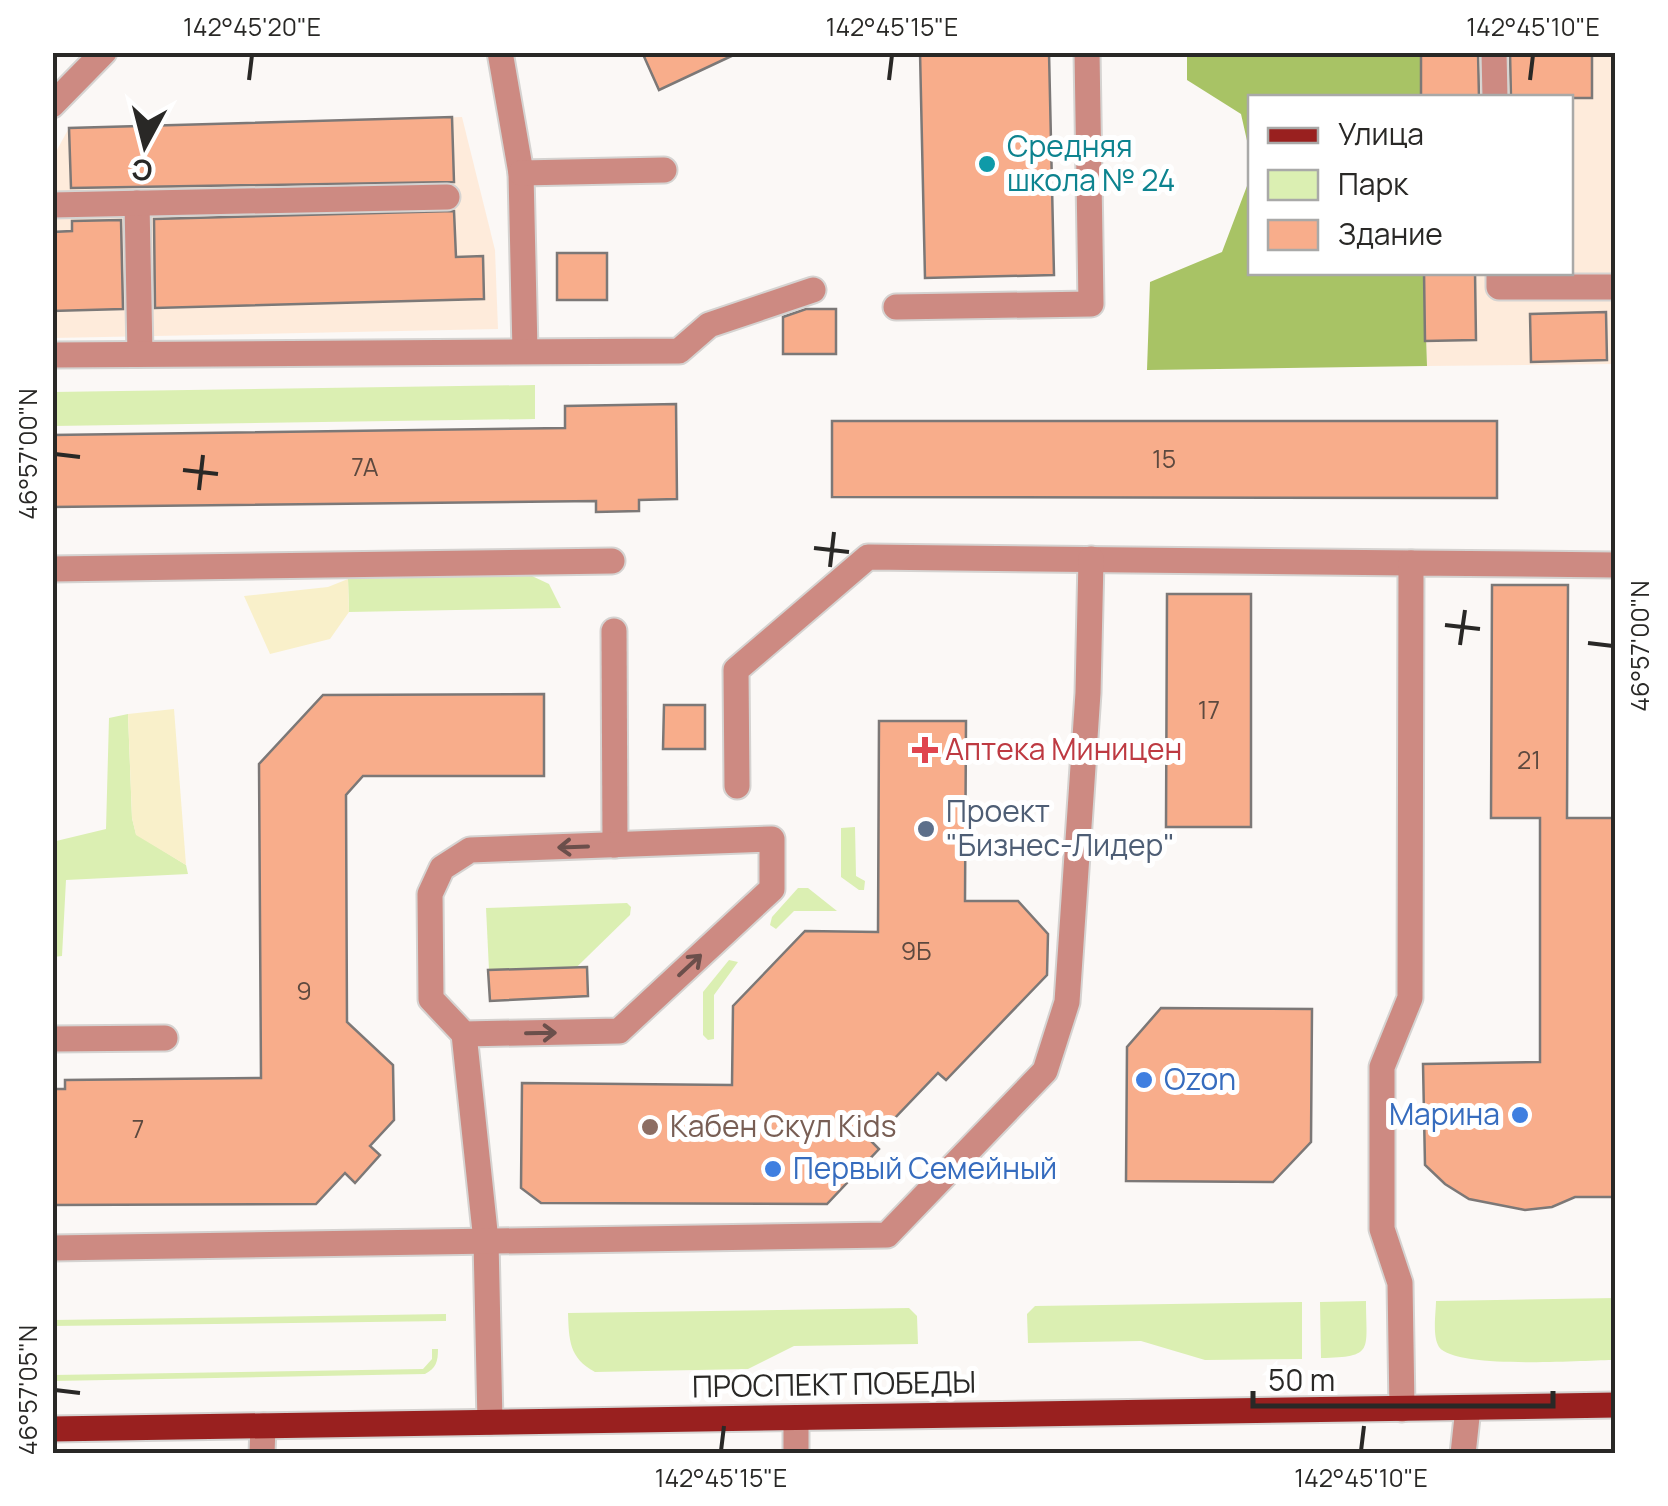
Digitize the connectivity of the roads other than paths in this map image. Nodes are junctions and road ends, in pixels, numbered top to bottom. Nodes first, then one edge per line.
1 (104, 52) edge
2 (500, 52) edge
3 (1086, 52) edge
4 (1494, 52) edge
5 (1495, 95) edge
6 (52, 105) edge
7 (664, 170) dead end
8 (521, 173) junction
9 (446, 197) dead end
10 (137, 203) junction
11 (52, 205) edge
12 (1499, 275) edge
13 (1616, 288) edge
14 (813, 290) dead end
15 (896, 306) dead end
16 (526, 350) junction
17 (52, 354) edge
18 (140, 354) junction
19 (1091, 560) junction
20 (612, 561) dead end
21 (1411, 563) junction
22 (1616, 565) edge
23 (52, 569) edge
24 (614, 631) dead end
25 (736, 786) dead end
26 (615, 845) junction
27 (464, 1034) junction
28 (165, 1038) dead end
29 (52, 1039) edge
30 (486, 1241) junction
31 (52, 1248) edge
32 (1616, 1406) edge
33 (1468, 1408) junction
34 (1402, 1409) junction
35 (796, 1418) junction
36 (490, 1422) junction
37 (263, 1426) junction
38 (52, 1429) edge
39 (262, 1454) edge
40 (796, 1454) edge
41 (1462, 1454) edge

1 - 6 lane
2 - 8 lane
3 - 15 lane
4 - 5 lane
7 - 8 lane
8 - 16 lane
9 - 10 lane
10 - 11 lane
10 - 18 lane
12 - 13 lane
14 - 16 lane
16 - 18 lane
17 - 18 lane
19 - 21 lane
19 - 25 lane
19 - 30 lane
20 - 23 lane
21 - 22 lane
21 - 34 lane
24 - 26 lane
26 -> 27 lane
27 -> 26 lane
27 - 30 lane
28 - 29 lane
30 - 31 lane
30 - 36 lane
32 - 33 main road, ПРОСПЕКТ ПОБЕДЫ
33 - 34 main road, ПРОСПЕКТ ПОБЕДЫ
33 - 41 lane
34 - 35 main road, ПРОСПЕКТ ПОБЕДЫ
35 - 36 main road, ПРОСПЕКТ ПОБЕДЫ
35 - 40 lane
36 - 37 main road, ПРОСПЕКТ ПОБЕДЫ
37 - 38 main road, ПРОСПЕКТ ПОБЕДЫ
37 - 39 lane

